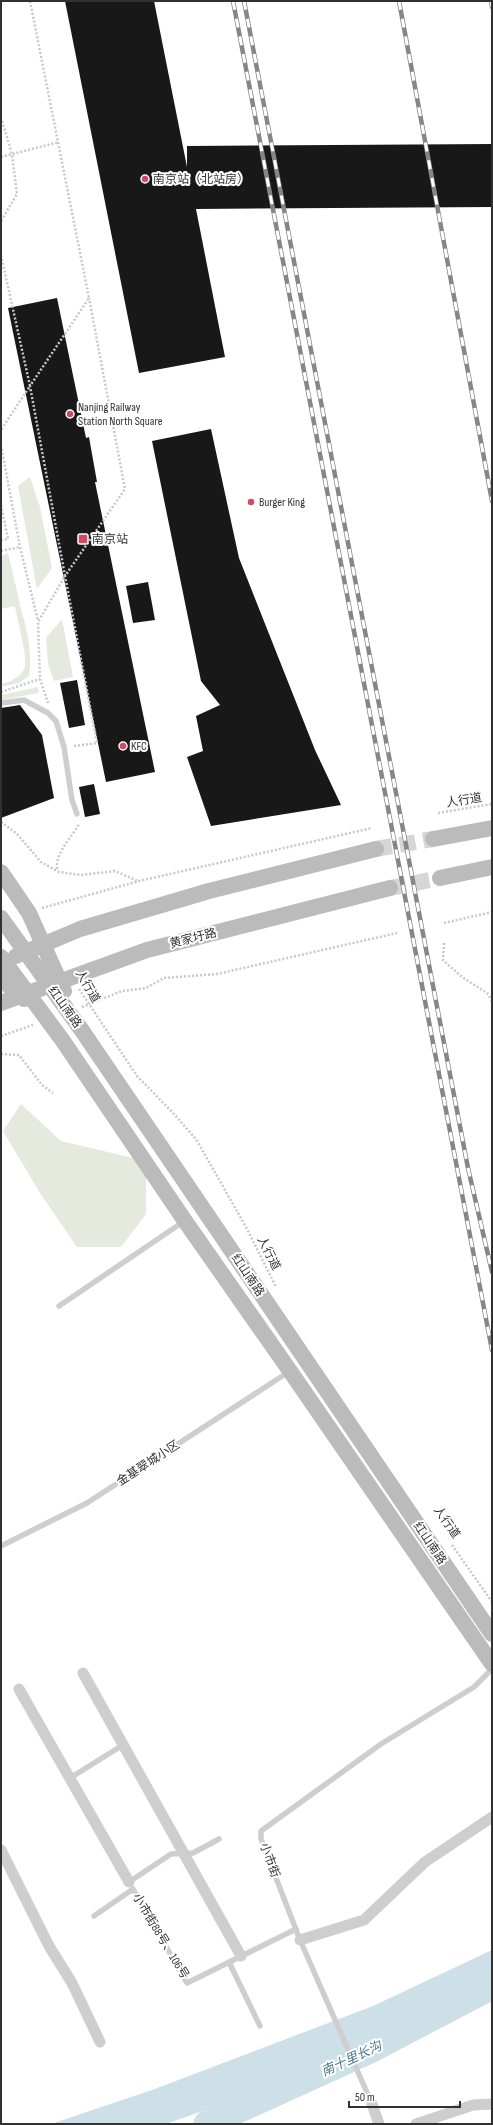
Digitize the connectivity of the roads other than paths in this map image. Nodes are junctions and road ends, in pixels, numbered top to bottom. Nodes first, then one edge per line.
1 (1, 703) edge
2 (77, 814) road end
3 (492, 828) edge
4 (433, 839) tunnel mouth
5 (376, 849) tunnel mouth
6 (492, 867) edge
7 (1, 872) edge
8 (440, 878) tunnel mouth
9 (390, 888) tunnel mouth
10 (1, 918) edge
11 (44, 945) junction
12 (26, 953) junction
13 (2, 960) edge
14 (1, 979) edge
15 (61, 982) junction
16 (24, 995) junction
17 (1, 1003) edge
18 (83, 1032) junction
19 (185, 1221) junction
20 (59, 1306) dead end
21 (290, 1371) junction
22 (1, 1546) edge
23 (492, 1634) edge
24 (492, 1664) edge
25 (492, 1669) edge
26 (83, 1673) dead end
27 (20, 1690) dead end
28 (123, 1745) junction
29 (70, 1778) junction
30 (492, 1817) edge
31 (219, 1839) dead end
32 (1, 1850) edge
33 (131, 1885) junction
34 (94, 1916) dead end
35 (296, 1929) junction
36 (300, 1940) junction
37 (241, 1956) junction
38 (229, 1962) junction
39 (260, 2026) dead end
40 (100, 2042) dead end
41 (372, 2104) joint
42 (492, 2104) edge
43 (379, 2124) edge
44 (416, 2124) edge

1 - 2 lane
3 - 4 street
5 - 11 street
6 - 8 street
7 - 11 street
9 - 15 street, 黄家圩路
10 - 12 street, 红山南路
11 - 12 street
11 - 15 street
12 - 13 street
12 - 15 street, 红山南路
13 - 16 street, 红山南路
14 - 16 street
15 - 16 street, 黄家圩路
15 - 18 street, 红山南路
15 - 18 street
16 - 17 street, 黄家圩路
16 - 19 street, 红山南路
18 - 23 street, 红山南路
19 - 20 lane
19 - 21 street, 红山南路
21 - 22 lane, 金基翠城小区
21 - 24 street, 红山南路
25 - 35 lane, 小市街
26 - 28 street
27 - 29 street
28 - 29 lane
28 - 37 street
29 - 33 street
30 - 36 street
31 - 33 lane
32 - 40 street
33 - 34 lane, 小市街88号、106号
33 - 38 lane, 小市街88号、106号
35 - 36 lane, 小市街
35 - 37 lane, 小市街88号、106号
36 - 41 lane, 小市街
37 - 38 lane, 小市街88号、106号
38 - 39 lane
41 - 43 street
42 - 44 street

